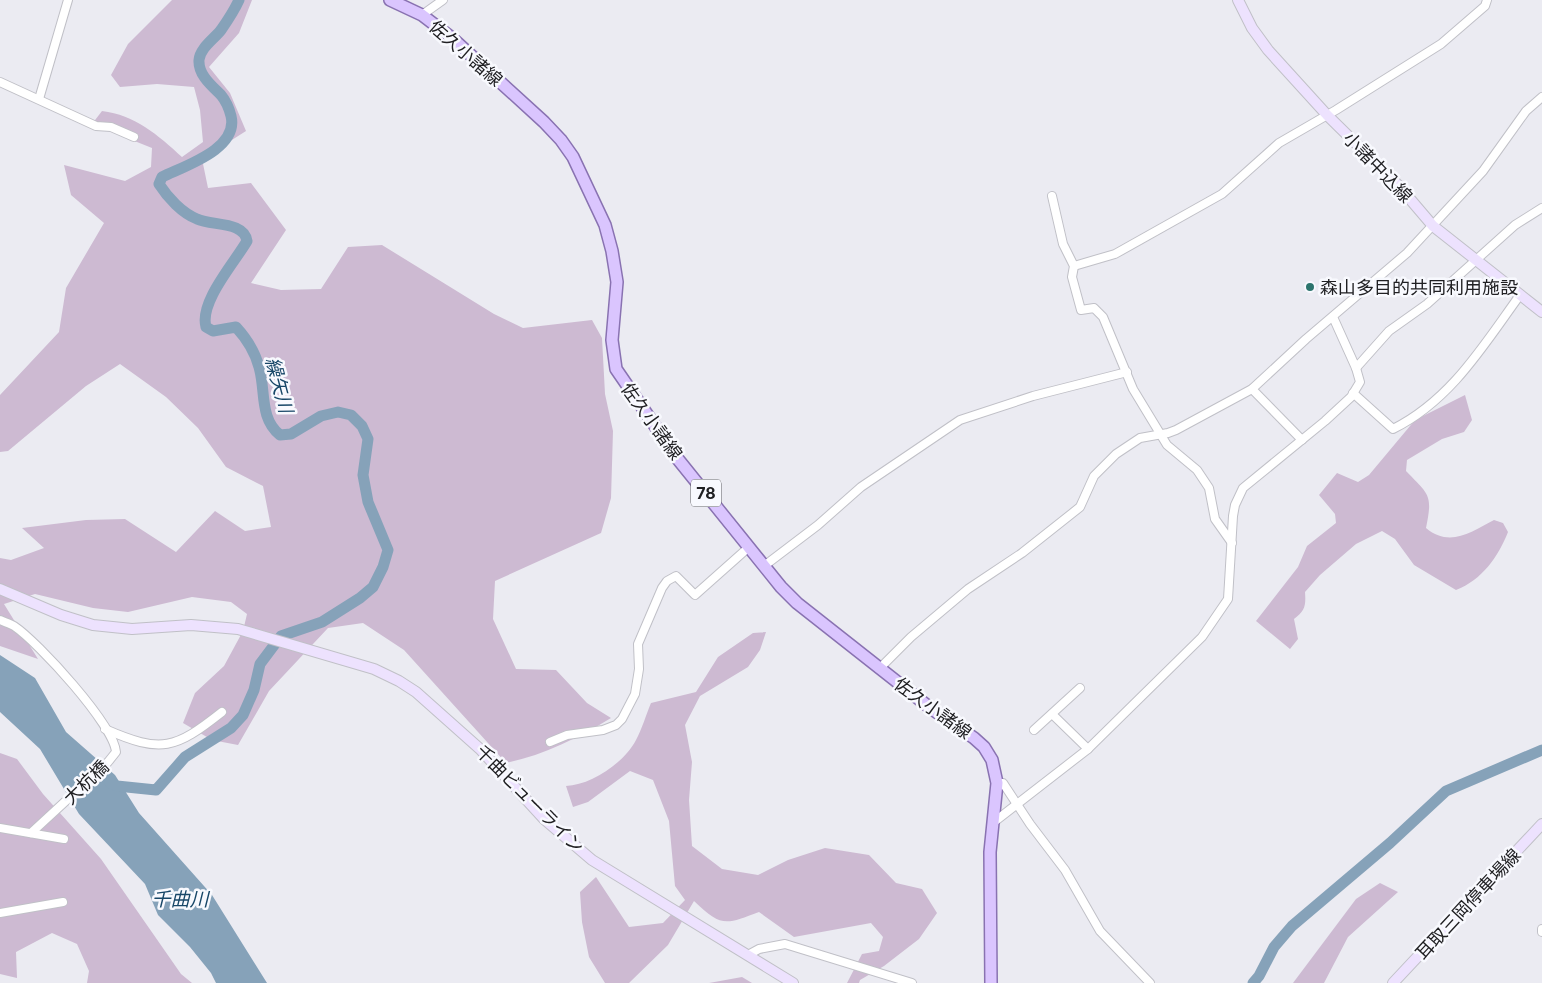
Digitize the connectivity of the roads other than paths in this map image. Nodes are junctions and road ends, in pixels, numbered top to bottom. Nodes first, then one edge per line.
1 (390, 0) edge
2 (443, 0) edge
3 (1238, 0) edge
4 (1487, 0) edge
5 (66, 2) edge
6 (422, 15) junction
7 (0, 82) edge
8 (1542, 97) edge
9 (39, 99) junction
10 (1327, 115) junction
11 (134, 137) dead end
12 (1052, 196) dead end
13 (1542, 208) edge
14 (1433, 226) junction
15 (1474, 260) junction
16 (1074, 266) junction
17 (1520, 295) junction
18 (1542, 312) edge
19 (1333, 317) junction
20 (1356, 368) junction
21 (1127, 372) junction
22 (1252, 389) junction
23 (1353, 393) junction
24 (1159, 434) junction
25 (1302, 440) junction
26 (1232, 543) junction
27 (749, 547) junction
28 (764, 566) junction
29 (0, 589) edge
30 (0, 620) edge
31 (879, 668) junction
32 (1080, 688) dead end
33 (222, 712) dead end
34 (1052, 714) junction
35 (106, 729) junction
36 (1034, 730) dead end
37 (550, 742) dead end
38 (1088, 749) junction
39 (997, 783) junction
40 (1018, 804) junction
41 (994, 822) junction
42 (1542, 824) edge
43 (0, 828) edge
44 (31, 833) junction
45 (64, 839) dead end
46 (63, 902) dead end
47 (0, 913) edge
48 (748, 955) junction
49 (793, 983) edge
50 (912, 983) edge
51 (991, 983) edge
52 (1150, 983) edge
53 (1392, 983) edge

1 - 6 main road, 佐久小諸線 / 78
2 - 6 street
3 - 10 street, 小諸中込線
4 - 10 street
5 - 9 street
6 - 27 main road, 佐久小諸線 / 78
7 - 9 street
8 - 14 street
9 - 11 street
10 - 14 street, 小諸中込線
10 - 16 street
12 - 16 street
13 - 15 street
14 - 15 street, 小諸中込線
14 - 19 street
15 - 17 street, 小諸中込線
15 - 20 street
16 - 21 street
17 - 18 street, 小諸中込線
17 - 23 street
19 - 20 street
19 - 22 street
20 - 23 street
21 - 24 street
21 - 28 street
22 - 24 street
22 - 25 street
23 - 25 street
24 - 26 street
24 - 31 street
25 - 26 street
26 - 38 street
27 - 28 main road, 佐久小諸線 / 78
27 - 37 street
28 - 31 main road, 佐久小諸線 / 78
29 - 48 street, 千曲ビューライン
30 - 35 street
31 - 39 main road, 佐久小諸線 / 78
32 - 34 street
33 - 35 street
34 - 36 street
34 - 38 street
35 - 44 street, 大杭橋
38 - 40 street
39 - 40 street
39 - 41 main road, 佐久小諸線 / 78
40 - 41 street
40 - 52 street
41 - 51 main road, 佐久小諸線 / 78
42 - 53 street, 耳取三岡停車場線
43 - 44 street
44 - 45 street
46 - 47 street
48 - 49 street, 千曲ビューライン
48 - 50 street

